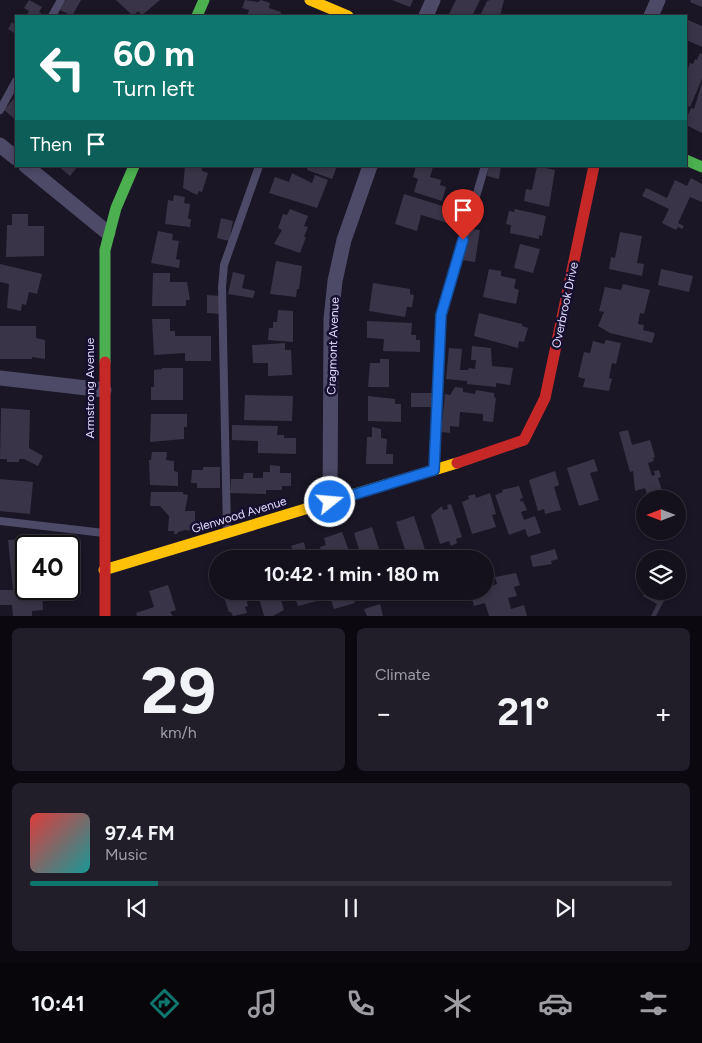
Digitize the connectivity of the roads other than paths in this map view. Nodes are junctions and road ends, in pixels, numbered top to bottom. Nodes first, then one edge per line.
1 (61, 0) edge
2 (204, 0) edge
3 (433, 0) edge
4 (658, 0) edge
5 (314, 5) edge
6 (53, 15) edge
7 (197, 15) edge
8 (345, 15) edge
9 (426, 15) edge
10 (651, 15) edge
11 (15, 83) edge
12 (0, 110) edge
13 (0, 145) edge
14 (15, 157) edge
15 (687, 160) edge
16 (27, 167) edge
17 (134, 167) edge
18 (259, 167) edge
19 (370, 167) edge
20 (485, 167) edge
21 (594, 167) edge
22 (702, 167) edge
23 (108, 233) junction
24 (0, 378) edge
25 (104, 390) junction
26 (524, 440) joint
27 (434, 470) junction
28 (330, 502) junction
29 (0, 521) edge
30 (104, 533) junction
31 (227, 533) junction
32 (104, 570) junction
33 (105, 616) edge

1 - 6 lane
2 - 7 street
3 - 9 street
4 - 10 street
5 - 8 street
11 - 12 lane
13 - 14 street
15 - 22 street
16 - 23 street
17 - 23 street, Armstrong Avenue
18 - 31 lane
19 - 28 street, Cragmont Avenue
20 - 27 lane
21 - 26 street, Overbrook Drive
23 - 25 street, Armstrong Avenue
24 - 25 street
25 - 30 street, Armstrong Avenue
26 - 27 street, Glenwood Avenue
27 - 28 street, Glenwood Avenue
28 - 31 street, Glenwood Avenue
29 - 30 lane
30 - 32 street, Armstrong Avenue
31 - 32 street, Glenwood Avenue
32 - 33 street, Armstrong Avenue

